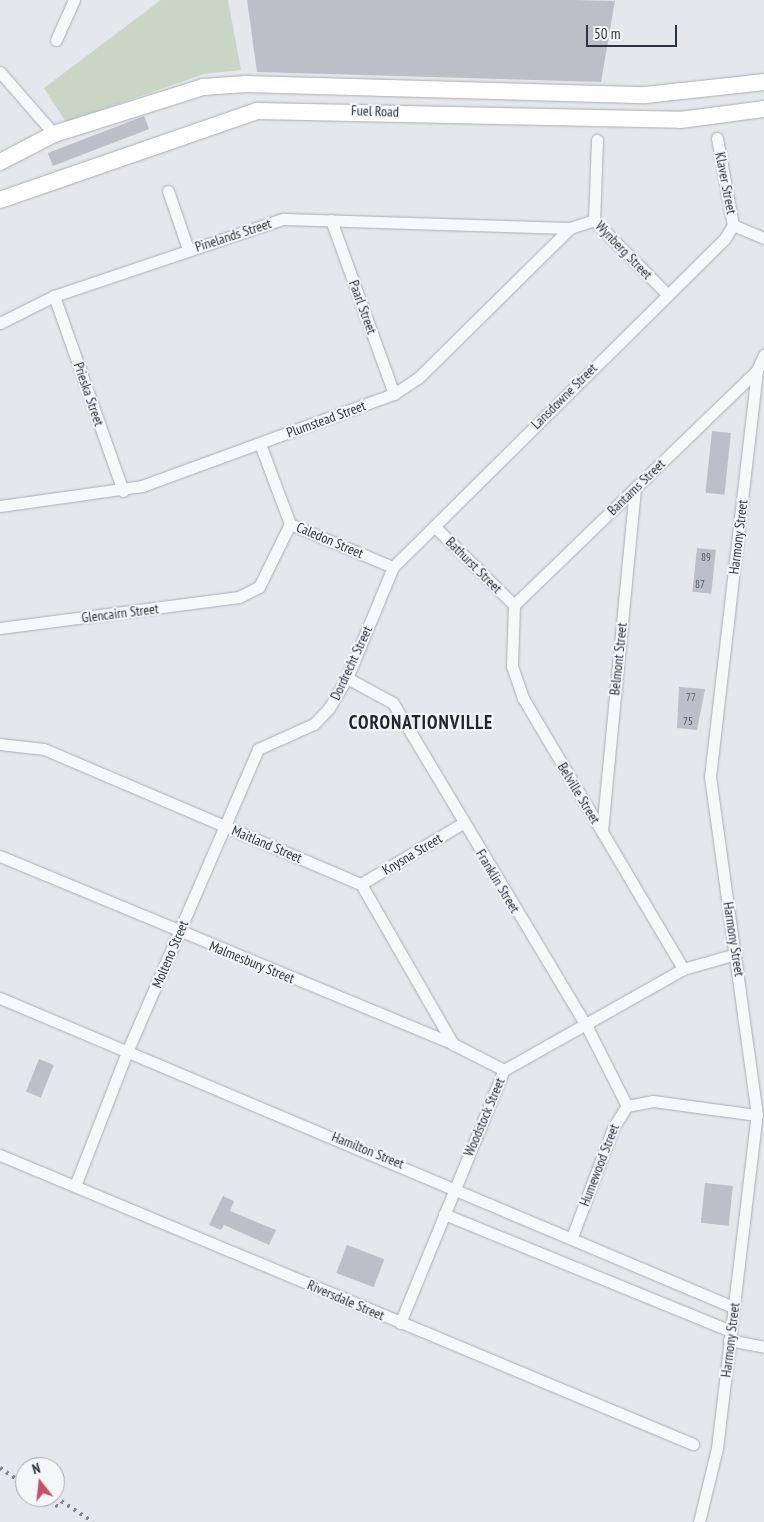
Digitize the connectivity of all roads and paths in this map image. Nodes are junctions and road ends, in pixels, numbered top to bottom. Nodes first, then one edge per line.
1 (74, 0) edge
2 (56, 40) dead end
3 (0, 72) edge
4 (764, 82) edge
5 (764, 109) edge
6 (54, 134) junction
7 (717, 138) dead end
8 (597, 140) dead end
9 (0, 162) edge
10 (168, 191) dead end
11 (0, 200) edge
12 (331, 220) junction
13 (594, 220) junction
14 (734, 225) junction
15 (570, 228) junction
16 (764, 238) edge
17 (188, 249) junction
18 (667, 294) junction
19 (54, 296) junction
20 (0, 323) edge
21 (764, 356) edge
22 (757, 370) junction
23 (394, 394) junction
24 (260, 444) junction
25 (635, 488) junction
26 (123, 491) junction
27 (0, 506) edge
28 (290, 524) junction
29 (434, 526) junction
30 (393, 567) junction
31 (514, 605) junction
32 (0, 628) edge
33 (347, 678) junction
34 (283, 735) joint
35 (0, 744) edge
36 (463, 824) junction
37 (224, 825) junction
38 (602, 831) junction
39 (0, 856) edge
40 (362, 884) junction
41 (179, 932) junction
42 (736, 954) junction
43 (683, 969) junction
44 (0, 998) edge
45 (586, 1025) junction
46 (453, 1044) junction
47 (127, 1052) junction
48 (504, 1070) junction
49 (627, 1106) junction
50 (758, 1115) junction
51 (0, 1155) edge
52 (75, 1186) junction
53 (455, 1186) junction
54 (444, 1214) junction
55 (572, 1237) junction
56 (733, 1307) junction
57 (400, 1323) junction
58 (730, 1335) junction
59 (764, 1347) edge
60 (693, 1444) dead end
61 (699, 1522) edge

1 - 2 street
3 - 6 street
4 - 6 main road, Fuel Road
5 - 11 main road, Fuel Road
6 - 9 main road, Fuel Road
7 - 14 street, Klaver Street
8 - 13 street, Wynberg Street
10 - 17 street
12 - 15 street, Pinelands Street
12 - 17 street, Pinelands Street
12 - 23 street, Paarl Street
13 - 15 street, Plumstead Street
13 - 18 street, Wynberg Street
14 - 16 street, Klaver Street
14 - 18 street, Lansdowne Street
15 - 23 street, Plumstead Street
17 - 19 street, Pinelands Street
18 - 29 street, Lansdowne Street
19 - 20 street, Pinelands Street
19 - 26 street, Prieska Street
21 - 22 street, Harmony Street
22 - 25 street, Bantams Street
22 - 42 street, Harmony Street
23 - 24 street, Plumstead Street
24 - 26 street, Plumstead Street
24 - 28 street, Caledon Street
25 - 31 street, Bantams Street
25 - 38 street, Belmont Street
26 - 27 street, Plumstead Street
28 - 30 street, Caledon Street
28 - 32 street, Glencairn Street
29 - 30 street, Lansdowne Street
29 - 31 street, Bathurst Street
30 - 33 street, Dordrecht Street
31 - 38 street, Belville Street
33 - 34 street, Dordrecht Street
33 - 36 street, Franklin Street
34 - 37 street, Molteno Street
35 - 37 street, Maitland Street
36 - 40 street, Knysna Street
36 - 45 street, Franklin Street
37 - 40 street, Maitland Street
37 - 41 street, Molteno Street
38 - 43 street, Belville Street
39 - 41 street, Malmesbury Street
40 - 46 street
41 - 46 street, Malmesbury Street
41 - 47 street, Molteno Street
42 - 43 street, Woodstock Street
42 - 50 street, Harmony Street
43 - 45 street, Woodstock Street
44 - 47 street, Hamilton Street
45 - 48 street, Woodstock Street
45 - 49 street, Franklin Street
46 - 48 street, Malmesbury Street
47 - 52 street, Molteno Street
47 - 53 street, Hamilton Street
48 - 53 street, Woodstock Street
49 - 50 street
49 - 55 street, Humewood Street
50 - 56 street, Harmony Street
51 - 52 street, Riversdale Street
52 - 57 street, Riversdale Street
53 - 54 street, Woodstock Street
53 - 55 street, Hamilton Street
54 - 57 street, Woodstock Street
54 - 58 street
55 - 56 street, Hamilton Street
56 - 58 street, Harmony Street
57 - 60 street, Riversdale Street
58 - 59 street
58 - 61 street, Harmony Street

